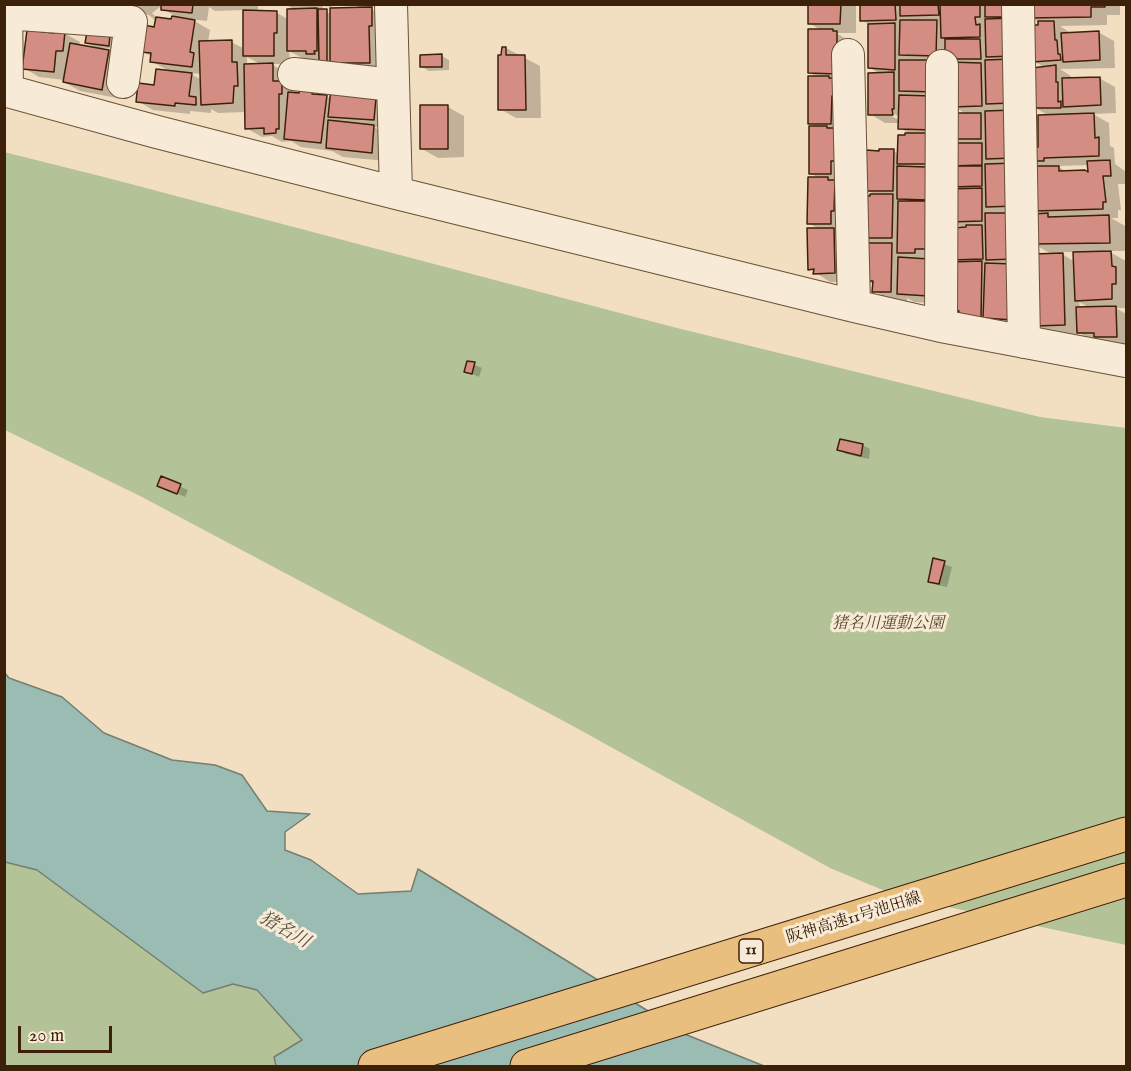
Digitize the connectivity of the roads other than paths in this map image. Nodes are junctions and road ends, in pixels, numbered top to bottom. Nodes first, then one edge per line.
1 (391, 4) edge
2 (1018, 4) edge
3 (5, 9) edge
4 (848, 55) dead end
5 (942, 66) dead end
6 (294, 74) dead end
7 (123, 82) dead end
8 (393, 85) junction
9 (6, 90) edge
10 (396, 193) junction
11 (854, 306) junction
12 (941, 326) junction
13 (1024, 342) junction
14 (1126, 362) edge
15 (1126, 834) edge
16 (1126, 880) edge
17 (375, 1066) edge
18 (527, 1066) edge

1 - 8 street
2 - 13 street
3 - 7 street
3 - 9 street
4 - 11 street
5 - 12 street
6 - 8 street
8 - 10 street
9 - 10 street
10 - 11 street
11 - 12 street
12 - 13 street
13 - 14 street
15 - 17 highway, 阪神高速11号池田線 / 11
16 - 18 highway

